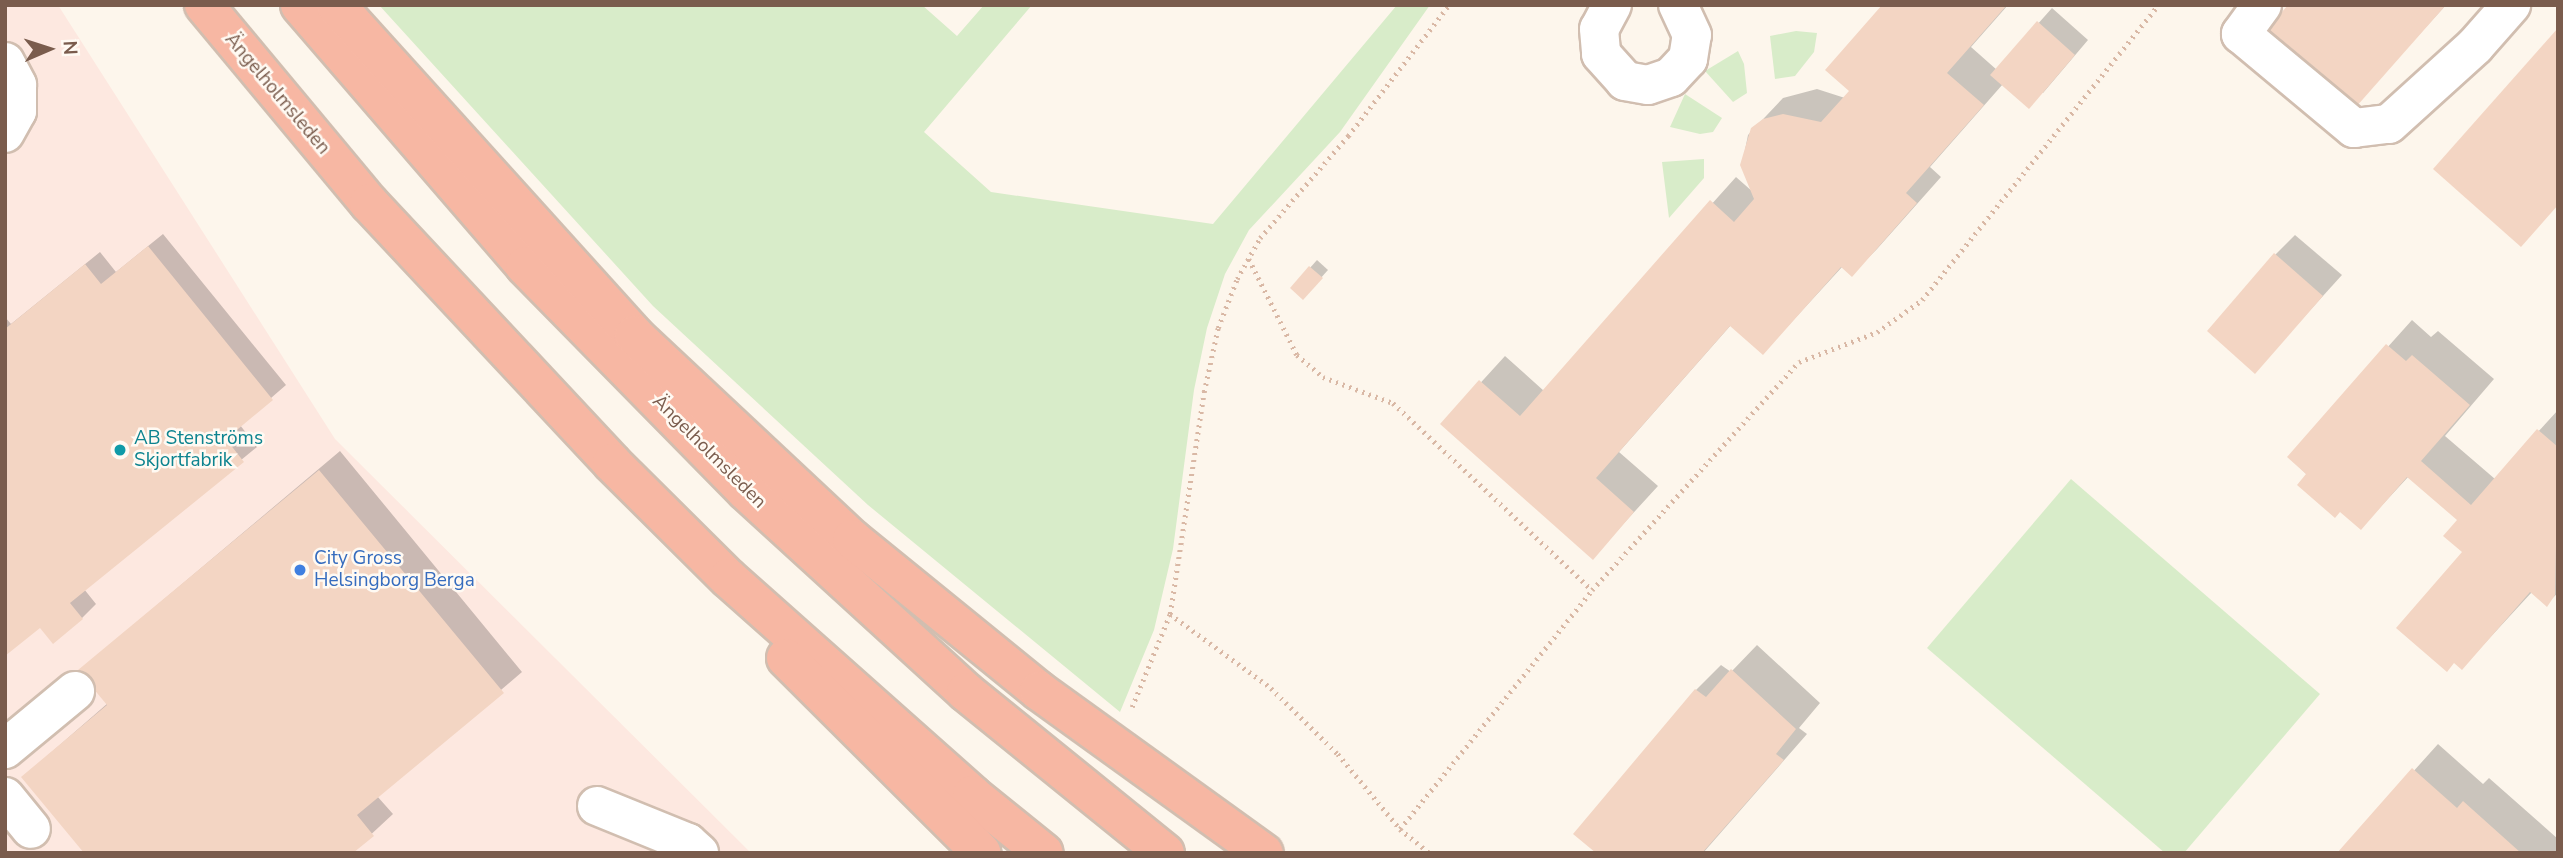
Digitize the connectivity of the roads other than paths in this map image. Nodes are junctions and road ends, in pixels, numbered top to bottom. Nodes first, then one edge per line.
1 (204, 5) edge
2 (300, 5) edge
3 (337, 5) edge
4 (1678, 5) edge
5 (2262, 5) edge
6 (2511, 5) edge
7 (1601, 9) edge
8 (5, 62) edge
9 (5, 133) edge
10 (612, 463) junction
11 (75, 691) dead end
12 (5, 749) edge
13 (5, 797) edge
14 (597, 806) dead end
15 (31, 829) dead end
16 (699, 853) edge
17 (982, 853) edge
18 (1044, 853) edge
19 (1164, 853) edge
20 (1264, 853) edge

1 - 10 highway, Ängelholmsleden
2 - 19 highway, Ängelholmsleden
3 - 20 highway
4 - 7 street
5 - 6 street
8 - 9 street
10 - 17 highway
10 - 18 highway, Ängelholmsleden
11 - 12 street
13 - 15 street
14 - 16 street

